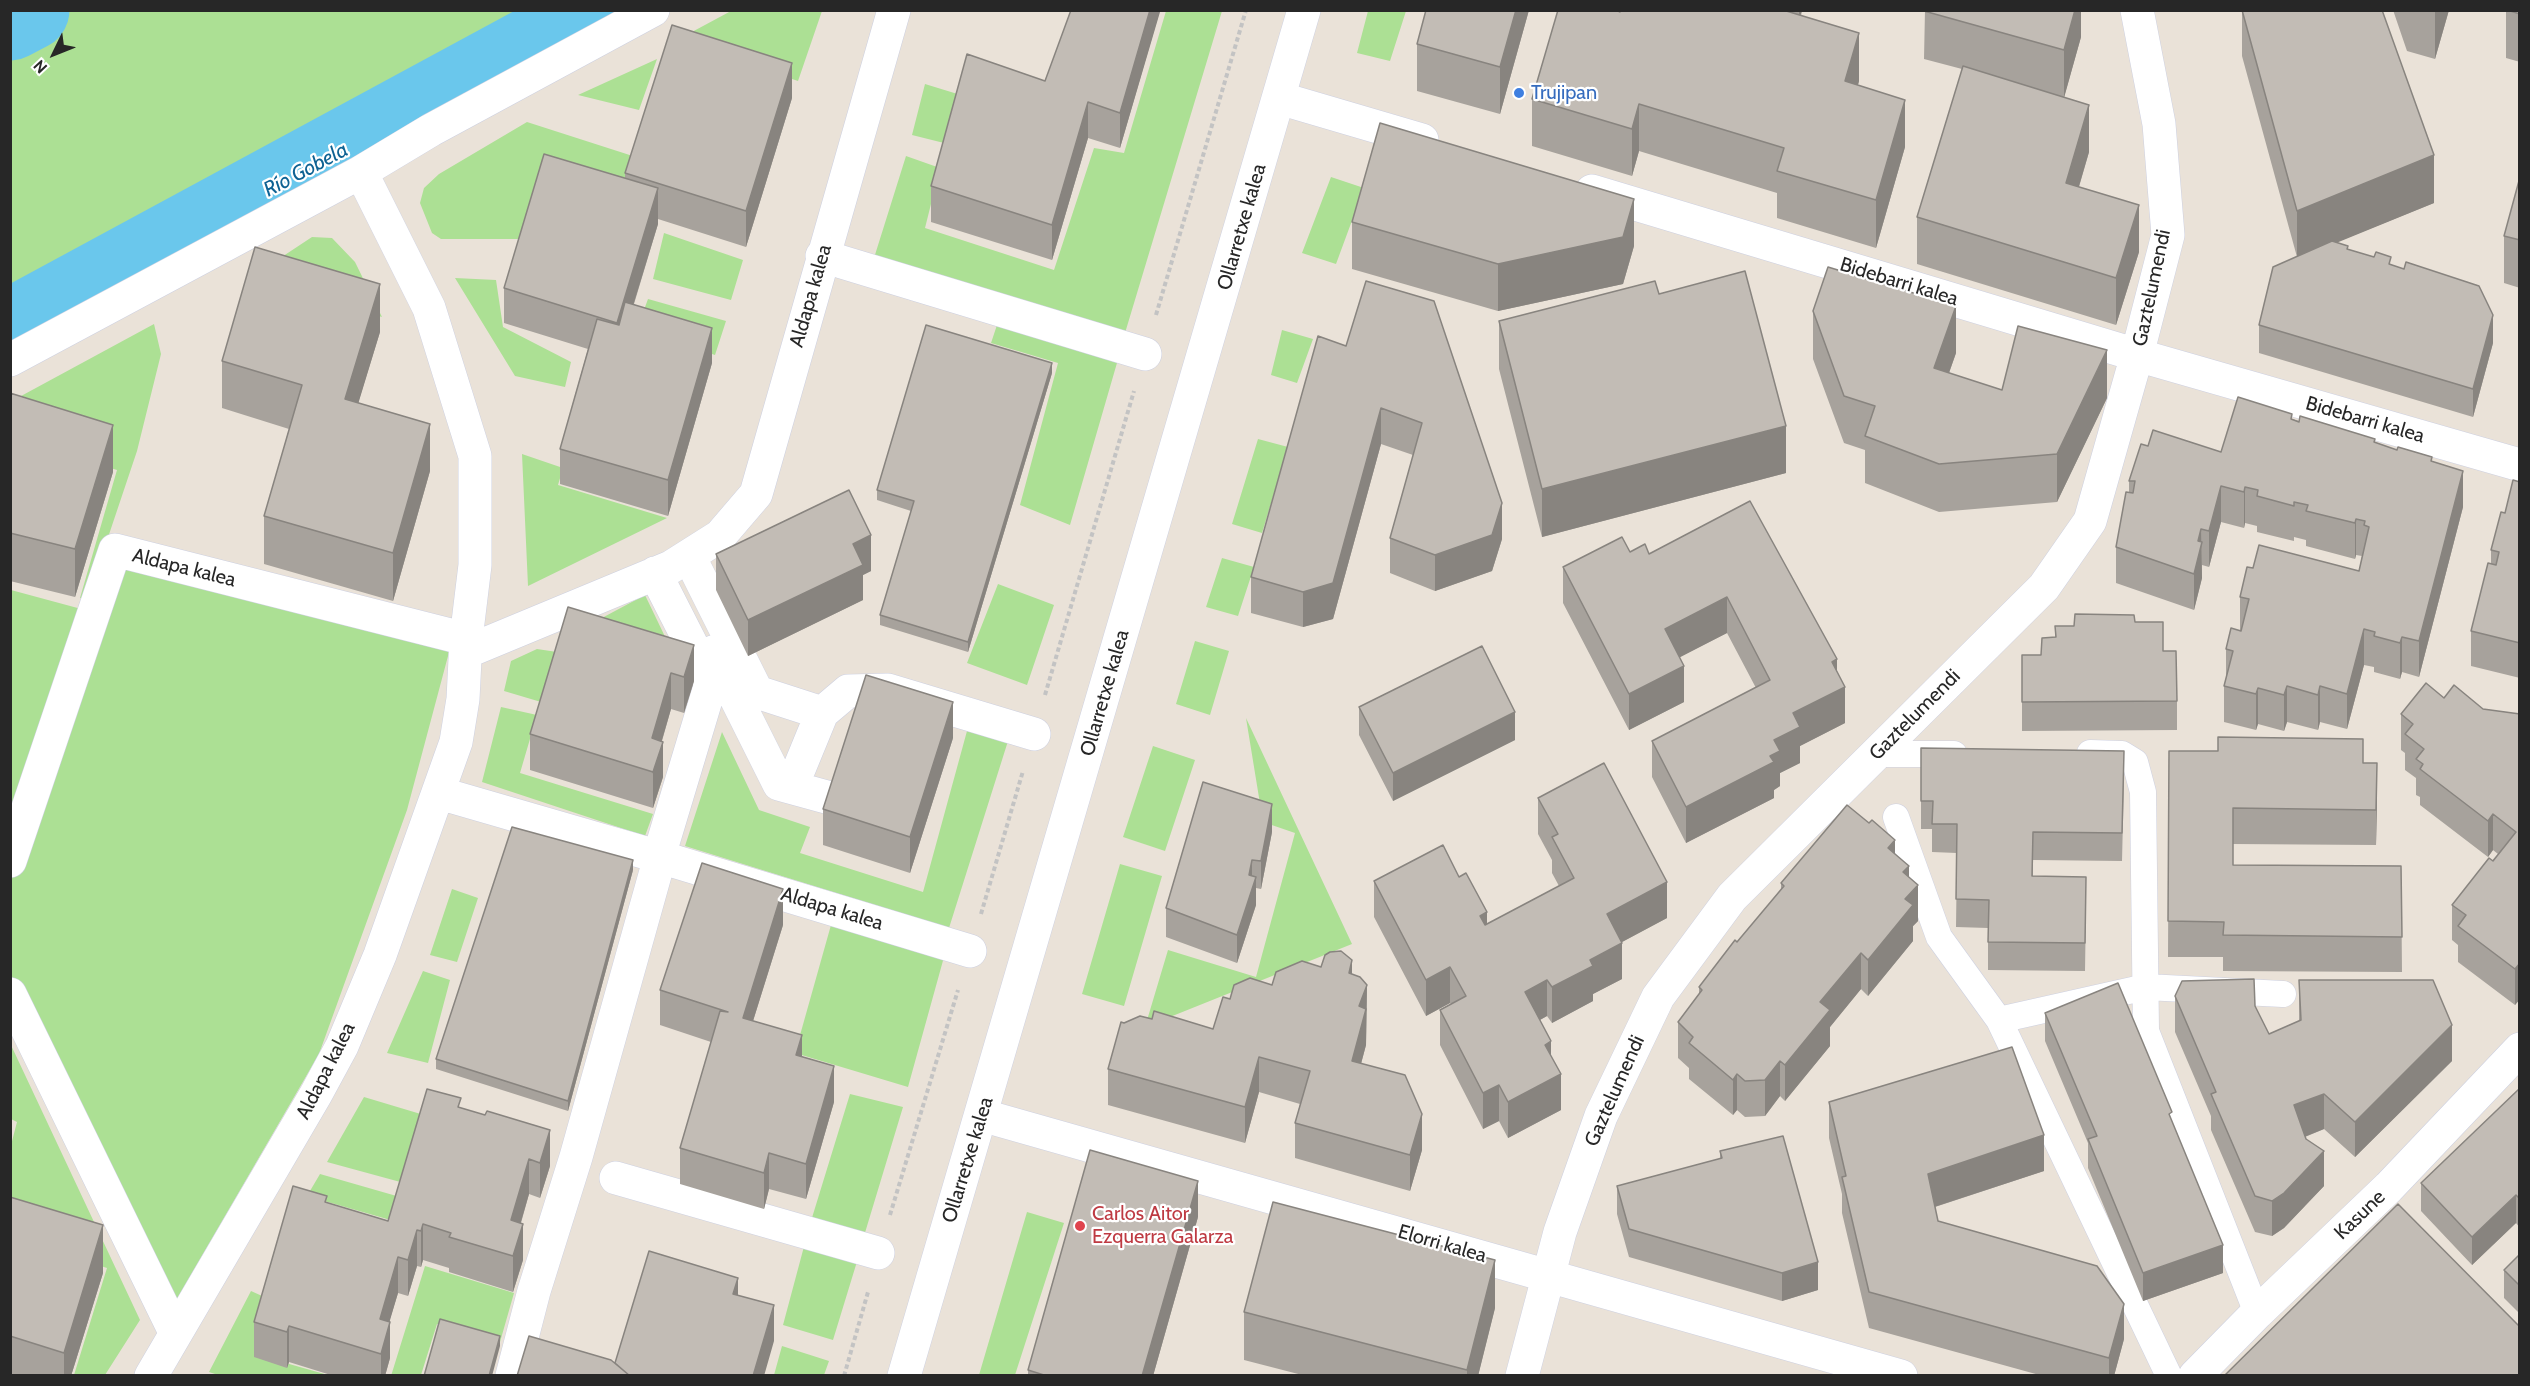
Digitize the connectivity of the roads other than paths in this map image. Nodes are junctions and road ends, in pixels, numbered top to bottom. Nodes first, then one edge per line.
1 (653, 10) edge
2 (894, 10) edge
3 (1304, 10) edge
4 (2137, 10) edge
5 (1280, 98) junction
6 (1448, 148) edge
7 (361, 172) junction
8 (1563, 182) edge
9 (822, 256) junction
10 (1145, 354) dead end
11 (2137, 355) junction
12 (10, 360) edge
13 (2520, 465) edge
14 (671, 565) junction
15 (466, 646) junction
16 (822, 713) junction
17 (1034, 734) dead end
18 (2070, 753) edge
19 (1876, 754) junction
20 (1978, 754) edge
21 (800, 769) dead end
22 (439, 793) junction
23 (830, 798) edge
24 (1896, 817) dead end
25 (659, 857) junction
26 (10, 861) edge
27 (970, 951) dead end
28 (2146, 987) junction
29 (10, 994) edge
30 (2283, 994) dead end
31 (1999, 1020) junction
32 (2520, 1049) edge
33 (981, 1114) junction
34 (616, 1178) dead end
35 (878, 1253) dead end
36 (1550, 1275) junction
37 (2257, 1313) junction
38 (175, 1332) junction
39 (151, 1376) edge
40 (512, 1376) edge
41 (904, 1376) edge
42 (1522, 1376) edge
43 (1901, 1376) edge
44 (2169, 1376) edge
45 (2195, 1376) edge

1 - 7 street
2 - 9 street, Aldapa kalea
3 - 5 street, Ollarretxe kalea
4 - 11 street, Gaztelumendi
5 - 6 street
5 - 33 street, Ollarretxe kalea
7 - 12 street
7 - 15 street, Aldapa kalea
8 - 11 street, Bidebarri kalea
9 - 10 street
9 - 14 street, Aldapa kalea
11 - 13 street, Bidebarri kalea
11 - 19 street, Gaztelumendi
14 - 15 street, Aldapa kalea
14 - 16 street
14 - 23 street
14 - 25 street
15 - 22 street, Aldapa kalea
15 - 26 street, Aldapa kalea
16 - 17 street
16 - 21 street
18 - 28 lane
19 - 20 lane
19 - 36 street, Gaztelumendi
22 - 25 street, Aldapa kalea
22 - 38 street, Aldapa kalea
24 - 31 lane
25 - 27 street, Aldapa kalea
25 - 40 street
28 - 30 lane
28 - 31 lane
28 - 37 lane
29 - 38 street
31 - 44 lane
32 - 37 street, Kasune
33 - 36 street, Elorri kalea
33 - 41 street, Ollarretxe kalea
34 - 35 street
36 - 42 street, Gaztelumendi
36 - 43 street, Elorri kalea
37 - 45 street, Kasune
38 - 39 street, Aldapa kalea

